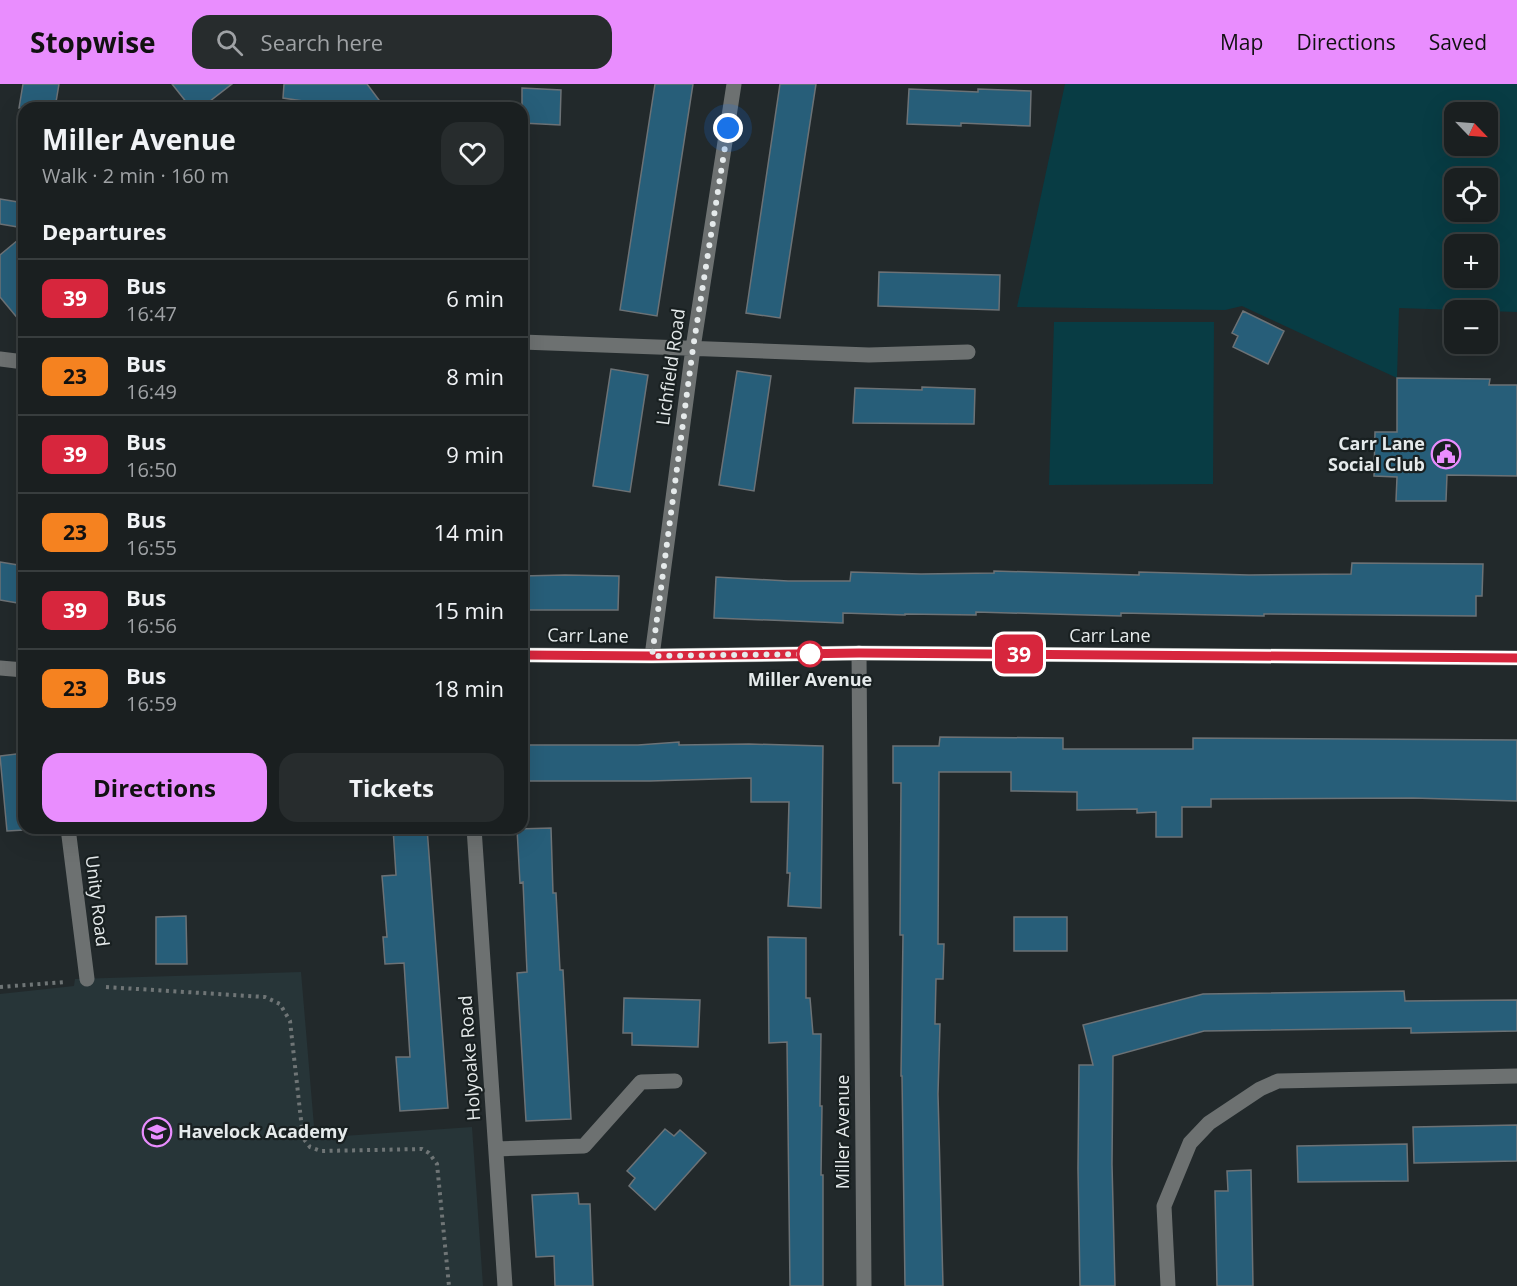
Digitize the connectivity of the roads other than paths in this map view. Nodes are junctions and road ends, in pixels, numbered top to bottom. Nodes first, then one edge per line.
1 (734, 84) edge
2 (528, 342) edge
3 (693, 348) junction
4 (968, 352) dead end
5 (0, 358) edge
6 (18, 361) edge
7 (859, 653) junction
8 (528, 655) edge
9 (652, 656) junction
10 (1517, 658) edge
11 (0, 668) edge
12 (18, 670) edge
13 (69, 834) edge
14 (474, 834) edge
15 (87, 976) road end
16 (1517, 1076) edge
17 (675, 1081) dead end
18 (496, 1149) junction
19 (505, 1286) edge
20 (864, 1286) edge
21 (1168, 1286) edge

1 - 3 street, Lichfield Road
2 - 3 street
3 - 4 street
3 - 9 street, Lichfield Road
5 - 6 street
7 - 9 street, Carr Lane
7 - 10 street, Carr Lane
7 - 20 street, Miller Avenue
8 - 9 street, Carr Lane
11 - 12 street
13 - 15 street, Unity Road
14 - 18 street, Holyoake Road
16 - 21 street
17 - 18 street
18 - 19 street, Holyoake Road

